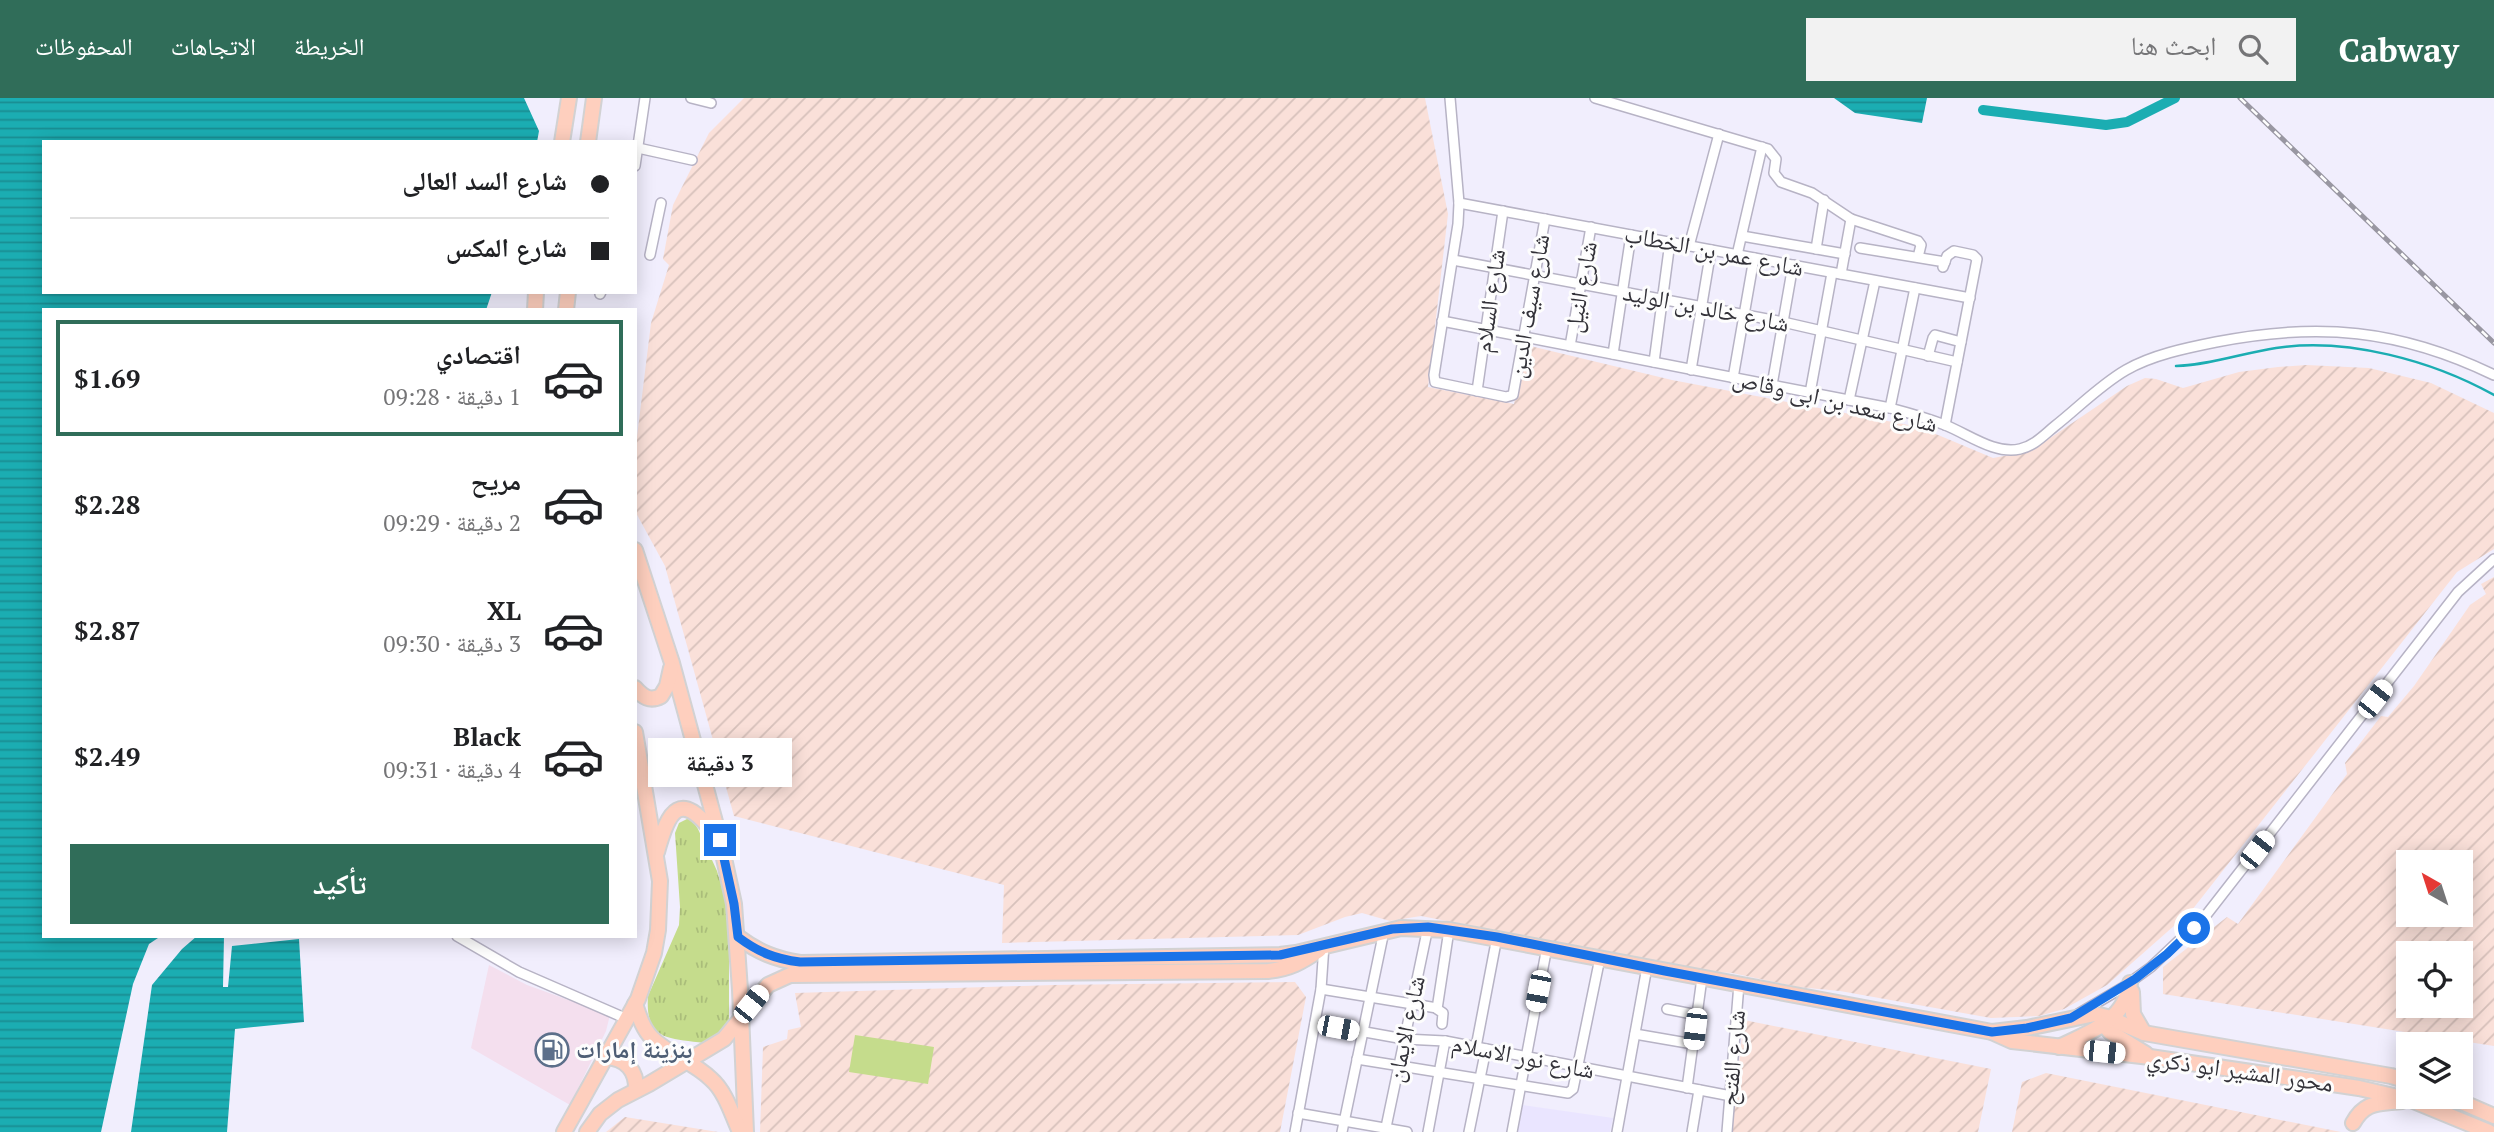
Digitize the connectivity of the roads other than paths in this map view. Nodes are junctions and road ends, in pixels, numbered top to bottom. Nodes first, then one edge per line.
1 (569, 98) edge
2 (594, 98) edge
3 (645, 98) edge
4 (691, 98) edge
5 (1450, 98) edge
6 (1595, 98) edge
7 (712, 103) dead end
8 (1718, 134) junction
9 (562, 140) edge
10 (588, 140) edge
11 (1762, 147) junction
12 (638, 148) junction
13 (637, 154) edge
14 (692, 160) dead end
15 (1824, 200) junction
16 (661, 203) dead end
17 (1459, 203) junction
18 (1503, 211) junction
19 (1545, 219) junction
20 (1850, 219) junction
21 (1591, 228) junction
22 (1893, 234) junction
23 (1631, 235) junction
24 (1742, 236) junction
25 (1670, 242) junction
26 (1689, 246) junction
27 (1860, 248) dead end
28 (1816, 249) junction
29 (1711, 250) junction
30 (1888, 253) junction
31 (1845, 254) junction
32 (650, 255) dead end
33 (1737, 255) junction
34 (1918, 257) junction
35 (1754, 258) junction
36 (1452, 260) junction
37 (1793, 265) junction
38 (1495, 268) junction
39 (1837, 274) junction
40 (1535, 276) junction
41 (1875, 281) junction
42 (1581, 285) junction
43 (1915, 288) junction
44 (1622, 292) junction
45 (1970, 299) junction
46 (1662, 300) junction
47 (1702, 307) junction
48 (1744, 315) junction
49 (1443, 321) junction
50 (1783, 322) junction
51 (1486, 330) junction
52 (1821, 332) junction
53 (1524, 337) junction
54 (1862, 341) junction
55 (1961, 342) junction
56 (1570, 346) junction
57 (1902, 350) junction
58 (1613, 354) junction
59 (1928, 356) junction
60 (1654, 362) junction
61 (1957, 362) junction
62 (1691, 370) junction
63 (2494, 375) edge
64 (1733, 378) junction
65 (1772, 385) junction
66 (1477, 391) junction
67 (1810, 393) junction
68 (1849, 400) junction
69 (1890, 408) junction
70 (1945, 425) junction
71 (637, 556) edge
72 (2494, 559) edge
73 (672, 663) junction
74 (637, 690) edge
75 (637, 744) edge
76 (720, 840) junction
77 (656, 857) junction
78 (1428, 927) junction
79 (1449, 930) junction
80 (1384, 931) junction
81 (738, 937) junction
82 (1497, 937) junction
83 (460, 938) edge
84 (1324, 945) junction
85 (1547, 947) junction
86 (1600, 958) junction
87 (1647, 967) junction
88 (1702, 978) junction
89 (2129, 983) junction
90 (1740, 984) junction
91 (1321, 989) junction
92 (1369, 997) junction
93 (635, 1004) junction
94 (1410, 1004) junction
95 (1437, 1008) junction
96 (1667, 1009) dead end
97 (742, 1015) junction
98 (1697, 1015) junction
99 (2071, 1018) junction
100 (627, 1019) junction
101 (2106, 1020) junction
102 (1315, 1023) junction
103 (1441, 1024) dead end
104 (1362, 1032) junction
105 (1992, 1032) junction
106 (1635, 1034) junction
107 (2144, 1034) junction
108 (1404, 1039) junction
109 (1445, 1041) junction
110 (1693, 1044) junction
111 (1481, 1048) junction
112 (2058, 1048) junction
113 (606, 1057) junction
114 (1525, 1057) junction
115 (2150, 1057) junction
116 (1357, 1059) junction
117 (688, 1060) junction
118 (1398, 1067) junction
119 (1578, 1067) junction
120 (1439, 1073) junction
121 (1627, 1077) junction
122 (2396, 1079) edge
123 (1480, 1080) junction
124 (1520, 1086) junction
125 (1687, 1088) junction
126 (636, 1090) junction
127 (1699, 1090) junction
128 (1731, 1096) junction
129 (2396, 1097) edge
130 (2396, 1102) edge
131 (2473, 1107) edge
132 (2433, 1109) edge
133 (1298, 1113) junction
134 (2494, 1116) edge
135 (1344, 1121) junction
136 (2353, 1123) dead end
137 (1385, 1130) edge
138 (564, 1132) edge
139 (587, 1132) edge
140 (740, 1132) edge
141 (746, 1132) edge
142 (1294, 1132) edge
143 (1342, 1132) edge
144 (1407, 1132) edge
145 (1427, 1132) edge
146 (1469, 1132) edge
147 (1512, 1132) edge
148 (1617, 1132) edge
149 (1692, 1132) edge
150 (1727, 1132) edge
151 (2489, 1132) edge

1 - 9 main road
2 - 10 main road
3 - 12 street
4 - 7 street
5 - 17 street
6 - 8 street
8 - 11 street
8 - 26 street
11 - 15 street
11 - 24 street
12 - 13 street
12 - 14 street
15 - 20 street
15 - 28 street
16 - 32 street
17 - 18 street, شارع عمر بن الخطاب
17 - 36 street
18 - 19 street, شارع عمر بن الخطاب
18 - 38 street, شارع السلام
19 - 21 street, شارع عمر بن الخطاب
19 - 40 street, شارع سيف الدين
20 - 22 street
20 - 31 street
21 - 23 street, شارع عمر بن الخطاب
21 - 42 street, شارع النيل
22 - 30 street
22 - 34 street
23 - 25 street, شارع عمر بن الخطاب
23 - 44 street
24 - 28 street
24 - 33 street
25 - 26 street, شارع عمر بن الخطاب
25 - 46 street
26 - 29 street, شارع عمر بن الخطاب
27 - 30 street
28 - 31 street
29 - 33 street, شارع عمر بن الخطاب
29 - 47 street
30 - 34 street
31 - 39 street
33 - 35 street, شارع عمر بن الخطاب
34 - 45 street
35 - 37 street, شارع عمر بن الخطاب
35 - 48 street
36 - 38 street, شارع خالد بن الوليد
36 - 49 street
37 - 39 street, شارع عمر بن الخطاب
37 - 50 street
38 - 40 street, شارع خالد بن الوليد
38 - 51 street, شارع السلام
39 - 41 street, شارع عمر بن الخطاب
39 - 52 street
40 - 42 street, شارع خالد بن الوليد
40 - 53 street, شارع سيف الدين
41 - 43 street, شارع عمر بن الخطاب
41 - 54 street
42 - 44 street, شارع خالد بن الوليد
42 - 56 street, شارع النيل
43 - 45 street, شارع عمر بن الخطاب
43 - 57 street
44 - 46 street, شارع خالد بن الوليد
44 - 58 street
45 - 55 street
46 - 47 street, شارع خالد بن الوليد
46 - 60 street
47 - 48 street, شارع خالد بن الوليد
47 - 62 street
48 - 50 street, شارع خالد بن الوليد
48 - 64 street
49 - 51 street, شارع سعد بن ابى وقاص
49 - 66 street
50 - 52 street, شارع خالد بن الوليد
50 - 65 street
51 - 53 street, شارع سعد بن ابى وقاص
51 - 66 street, شارع السلام
52 - 54 street, شارع خالد بن الوليد
52 - 67 street
53 - 56 street, شارع سعد بن ابى وقاص
53 - 66 street, شارع سيف الدين
54 - 57 street, شارع خالد بن الوليد
54 - 68 street
55 - 59 street
55 - 61 street
56 - 58 street, شارع سعد بن ابى وقاص
57 - 59 street, شارع خالد بن الوليد
57 - 69 street
58 - 60 street, شارع سعد بن ابى وقاص
59 - 61 street, شارع خالد بن الوليد
60 - 62 street, شارع سعد بن ابى وقاص
61 - 70 street
62 - 64 street, شارع سعد بن ابى وقاص
63 - 70 street, شارع سعد بن ابى وقاص
64 - 65 street, شارع سعد بن ابى وقاص
65 - 67 street, شارع سعد بن ابى وقاص
67 - 68 street, شارع سعد بن ابى وقاص
68 - 69 street, شارع سعد بن ابى وقاص
69 - 70 street, شارع سعد بن ابى وقاص
71 - 73 main road
72 - 89 street
73 - 74 main road
73 - 76 main road
75 - 77 main road
76 - 77 main road
76 - 81 main road
77 - 93 main road
78 - 79 main road
78 - 80 main road
78 - 94 street, شارع الايمان
79 - 82 main road
79 - 95 street
80 - 84 main road
80 - 92 street
81 - 84 main road
81 - 97 main road
82 - 85 main road
82 - 111 street
83 - 100 street
84 - 91 street
84 - 97 main road
85 - 86 main road
85 - 114 street
86 - 87 main road
86 - 119 street
87 - 88 main road
87 - 106 street
88 - 90 main road
88 - 98 street
89 - 99 street
89 - 101 main road
89 - 107 main road
90 - 105 main road
90 - 128 street, شارع الفتح
91 - 92 street
91 - 102 street
92 - 94 street
92 - 104 street
93 - 100 main road
93 - 117 main road
94 - 95 street
94 - 108 street, شارع الايمان
95 - 103 street
96 - 98 street
97 - 117 main road
97 - 141 main road
98 - 110 street
99 - 101 main road
99 - 105 main road
100 - 113 main road
101 - 107 main road, محور المشير ابو ذكري
101 - 112 main road
101 - 115 main road
102 - 104 street, شارع نور الاسلام
102 - 133 street
104 - 108 street, شارع نور الاسلام
104 - 116 street
105 - 112 main road, محور المشير ابو ذكري
106 - 110 street
106 - 121 street
107 - 122 main road, محور المشير ابو ذكري
108 - 109 street, شارع نور الاسلام
108 - 118 street, شارع الايمان
109 - 111 street, شارع نور الاسلام
109 - 120 street
110 - 125 street
111 - 114 street, شارع نور الاسلام
111 - 123 street
112 - 115 main road, محور المشير ابو ذكري
113 - 126 main road
113 - 138 main road
114 - 119 street, شارع نور الاسلام
114 - 124 street
115 - 129 main road, محور المشير ابو ذكري
116 - 118 street
116 - 135 street
117 - 126 main road
117 - 140 main road
118 - 120 street
118 - 137 street, شارع الايمان
119 - 121 street, شارع نور الاسلام
119 - 124 street
120 - 123 street
120 - 145 street
121 - 125 street, شارع نور الاسلام
121 - 148 street
123 - 124 street
123 - 146 street
124 - 147 street
125 - 127 street, شارع نور الاسلام
126 - 139 main road
127 - 128 street, شارع نور الاسلام
127 - 149 street
128 - 150 street, شارع الفتح
130 - 136 main road
131 - 134 main road
132 - 151 main road, محور المشير ابو ذكري
133 - 135 street
133 - 142 street
135 - 137 street
135 - 143 street
137 - 144 street

